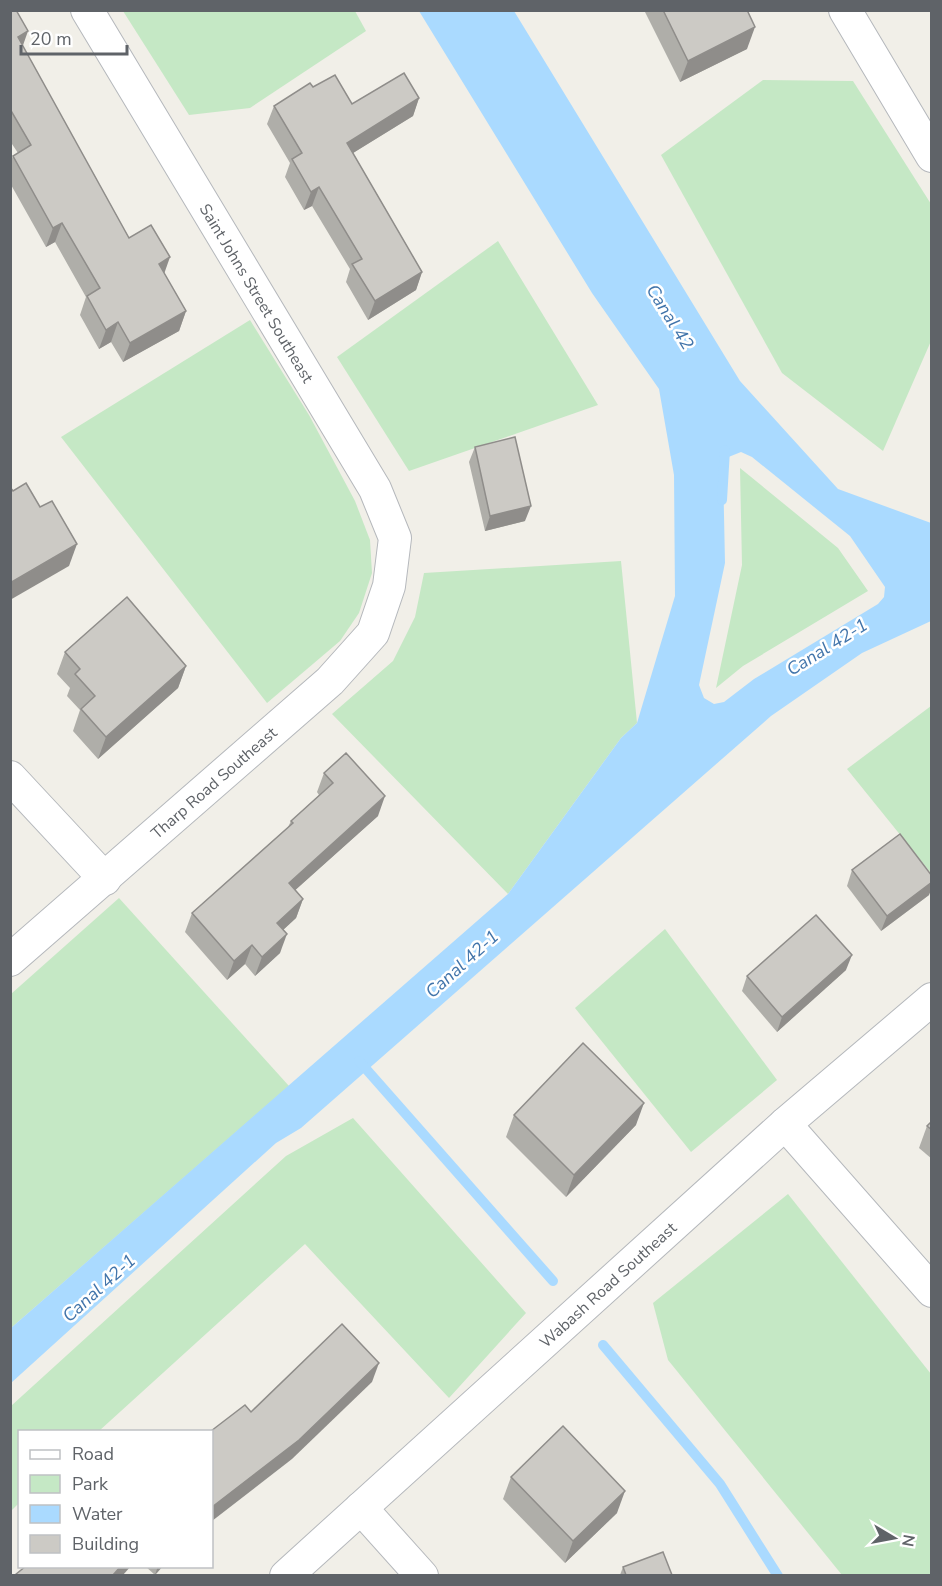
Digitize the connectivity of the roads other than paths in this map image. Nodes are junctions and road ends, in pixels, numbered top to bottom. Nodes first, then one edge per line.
1 (87, 10) edge
2 (845, 10) edge
3 (932, 156) edge
4 (389, 586) joint
5 (10, 777) edge
6 (105, 879) junction
7 (10, 960) edge
8 (932, 999) edge
9 (785, 1124) junction
10 (932, 1291) edge
11 (361, 1509) junction
12 (286, 1575) edge
13 (422, 1575) edge

1 - 4 street, Saint Johns Street Southeast
2 - 3 street
4 - 6 street, Tharp Road Southeast
5 - 6 street
6 - 7 street, Tharp Road Southeast
8 - 9 street, Wabash Road Southeast
9 - 10 street
9 - 11 street, Wabash Road Southeast
11 - 12 street, Wabash Road Southeast
11 - 13 street

